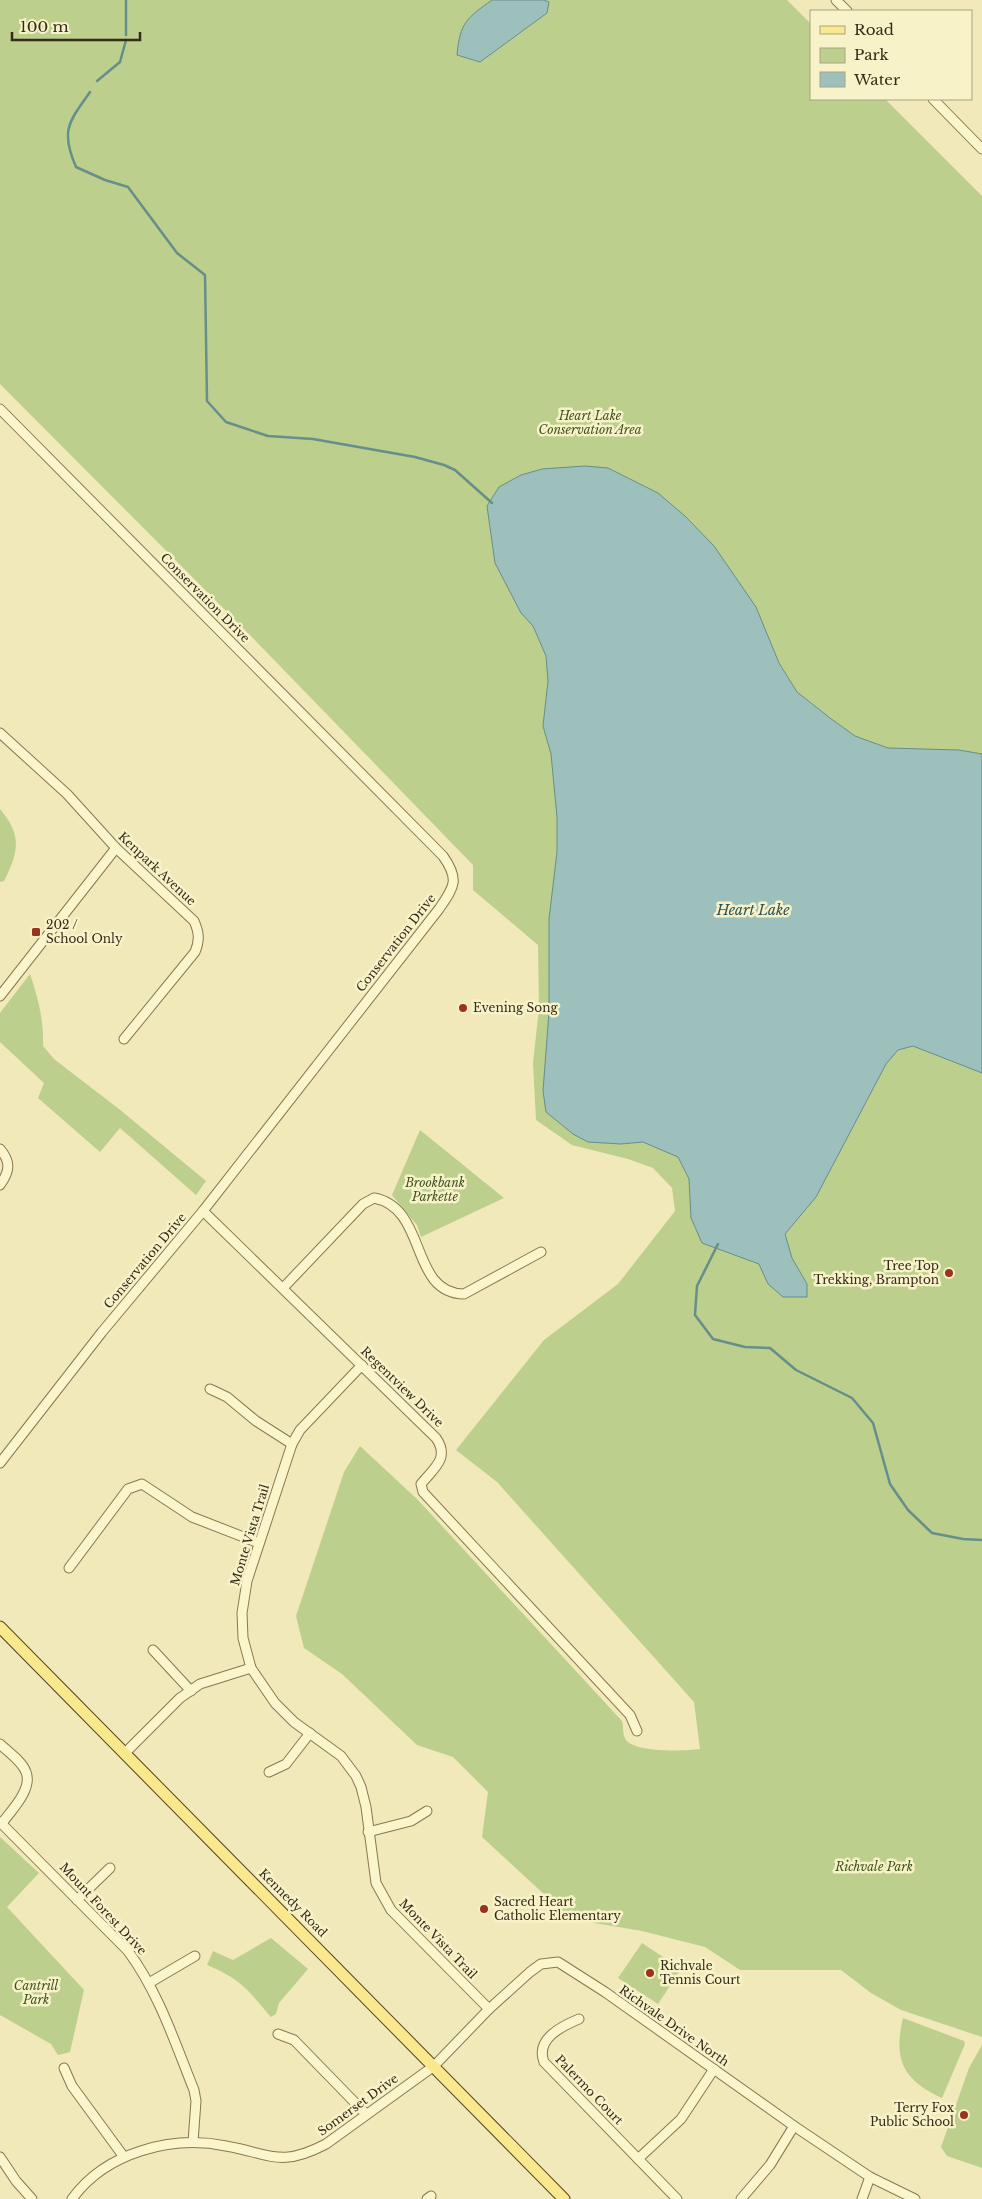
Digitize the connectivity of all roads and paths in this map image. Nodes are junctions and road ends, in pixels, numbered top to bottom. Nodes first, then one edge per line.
1 (836, 0) edge
2 (846, 10) edge
3 (934, 100) edge
4 (982, 149) edge
5 (0, 409) edge
6 (0, 733) edge
7 (116, 848) junction
8 (0, 996) edge
9 (124, 1040) dead end
10 (0, 1149) edge
11 (0, 1185) edge
12 (203, 1210) junction
13 (541, 1252) dead end
14 (284, 1287) junction
15 (362, 1365) junction
16 (210, 1389) dead end
17 (292, 1444) junction
18 (0, 1463) edge
19 (259, 1543) junction
20 (69, 1568) dead end
21 (0, 1626) edge
22 (153, 1650) dead end
23 (251, 1668) junction
24 (191, 1691) junction
25 (637, 1731) dead end
26 (310, 1733) junction
27 (0, 1744) edge
28 (126, 1752) junction
29 (269, 1772) dead end
30 (427, 1811) dead end
31 (1, 1823) edge
32 (368, 1832) junction
33 (110, 1868) dead end
34 (78, 1900) junction
35 (195, 1956) dead end
36 (149, 1983) junction
37 (490, 2009) junction
38 (579, 2019) dead end
39 (278, 2034) dead end
40 (434, 2066) junction
41 (64, 2068) dead end
42 (714, 2068) junction
43 (366, 2114) junction
44 (794, 2126) junction
45 (193, 2142) junction
46 (0, 2157) edge
47 (124, 2157) junction
48 (638, 2159) junction
49 (870, 2177) junction
50 (32, 2199) edge
51 (72, 2199) edge
52 (564, 2199) edge
53 (677, 2199) edge
54 (741, 2199) edge
55 (862, 2199) edge
56 (915, 2199) edge

1 - 2 street
3 - 4 street
5 - 12 street, Conservation Drive
6 - 7 street, Kenpark Avenue
7 - 8 street
7 - 9 street, Kenpark Avenue
10 - 11 street
12 - 14 street, Regentview Drive
12 - 18 street, Conservation Drive
13 - 14 street
14 - 15 street, Regentview Drive
15 - 17 street, Monte Vista Trail
15 - 25 street, Regentview Drive
16 - 17 street
17 - 19 street, Monte Vista Trail
19 - 20 street
19 - 23 street, Monte Vista Trail
21 - 28 main road, Kennedy Road
22 - 24 street
23 - 24 street
23 - 26 street, Monte Vista Trail
24 - 28 street
26 - 29 street
26 - 32 street, Monte Vista Trail
27 - 31 street
28 - 40 main road, Kennedy Road
30 - 32 street
31 - 34 street, Mount Forest Drive
32 - 37 street, Monte Vista Trail
33 - 34 street
34 - 36 street, Mount Forest Drive
35 - 36 street
36 - 45 street, Mount Forest Drive
37 - 40 street, Richvale Drive North
37 - 42 street, Richvale Drive North
38 - 48 street, Palermo Court
39 - 43 street
40 - 43 street, Somerset Drive
40 - 52 main road, Kennedy Road
41 - 47 street
42 - 44 street, Richvale Drive North
42 - 48 street
43 - 45 street, Somerset Drive
44 - 49 street, Richvale Drive North
44 - 54 street
45 - 47 street, Somerset Drive
46 - 50 street
47 - 51 street, Somerset Drive
48 - 53 street
49 - 55 street
49 - 56 street, Richvale Drive North

